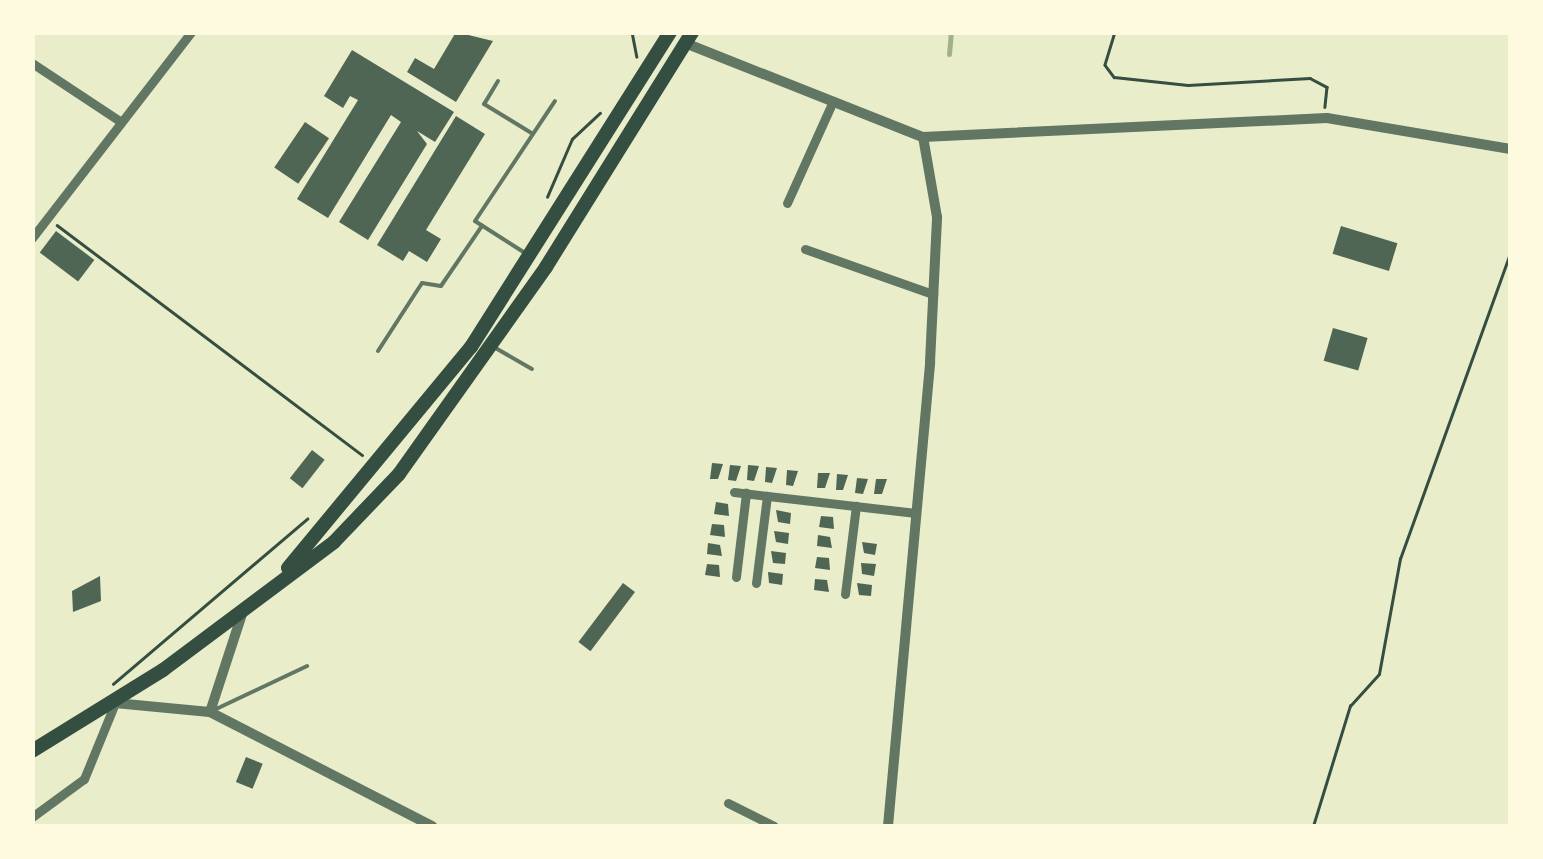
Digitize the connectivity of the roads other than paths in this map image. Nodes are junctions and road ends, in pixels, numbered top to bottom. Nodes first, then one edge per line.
1 (191, 32) edge
2 (670, 32) edge
3 (689, 38) edge
4 (32, 64) edge
5 (498, 81) dead end
6 (555, 101) dead end
7 (834, 101) junction
8 (121, 122) junction
9 (533, 134) junction
10 (923, 137) junction
11 (1510, 149) edge
12 (787, 203) dead end
13 (482, 226) junction
14 (32, 238) edge
15 (805, 248) dead end
16 (531, 256) junction
17 (546, 267) junction
18 (934, 294) junction
19 (492, 346) junction
20 (378, 351) dead end
21 (532, 369) dead end
22 (734, 492) dead end
23 (746, 494) junction
24 (767, 496) junction
25 (856, 506) junction
26 (916, 513) junction
27 (736, 578) dead end
28 (756, 583) dead end
29 (271, 587) junction
30 (845, 594) dead end
31 (244, 608) junction
32 (307, 666) dead end
33 (118, 700) junction
34 (210, 712) junction
35 (32, 751) edge
36 (728, 804) dead end
37 (32, 817) edge
38 (432, 826) edge
39 (774, 826) edge
40 (888, 826) edge

1 - 8 street
2 - 16 highway
3 - 7 street
3 - 17 highway
4 - 8 street
5 - 9 lane
6 - 9 lane
7 - 10 street
7 - 12 street
8 - 14 street
9 - 13 lane
10 - 11 street
10 - 18 street
13 - 16 lane
13 - 20 lane
15 - 18 street
16 - 17 lane
16 - 29 highway
17 - 19 highway
18 - 26 street
19 - 21 lane
19 - 29 highway
22 - 23 street
23 - 24 street
23 - 27 street
24 - 25 street
24 - 28 street
25 - 26 street
25 - 30 street
26 - 40 street
29 - 31 highway
31 - 33 highway
31 - 34 street
32 - 34 lane
33 - 34 street
33 - 35 highway
33 - 37 street
34 - 38 street
36 - 39 street

